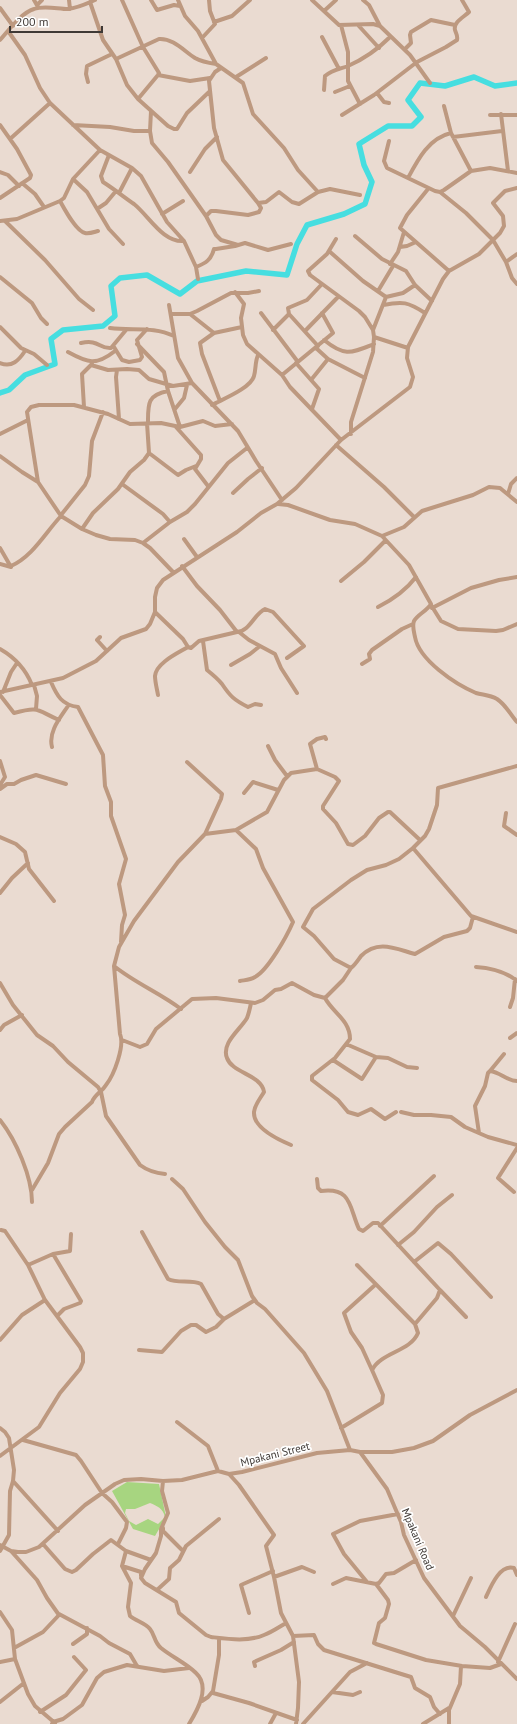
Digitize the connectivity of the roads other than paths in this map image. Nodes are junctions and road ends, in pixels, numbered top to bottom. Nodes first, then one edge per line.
1 (34, 0) edge
2 (42, 0) edge
3 (69, 0) edge
4 (95, 0) edge
5 (122, 0) edge
6 (151, 0) edge
7 (178, 0) edge
8 (208, 0) edge
9 (250, 0) edge
10 (312, 0) edge
11 (334, 0) edge
12 (363, 0) edge
13 (462, 0) edge
14 (90, 2) junction
15 (38, 6) junction
16 (180, 6) junction
17 (0, 8) edge
18 (70, 9) junction
19 (324, 11) junction
20 (214, 22) junction
21 (358, 25) junction
22 (455, 25) junction
23 (13, 26) junction
24 (341, 26) junction
25 (380, 26) junction
26 (8, 31) junction
27 (322, 37) dead end
28 (390, 37) junction
29 (202, 38) junction
30 (0, 40) edge
31 (143, 47) junction
32 (379, 48) junction
33 (405, 49) junction
34 (112, 54) junction
35 (266, 58) dead end
36 (116, 59) junction
37 (417, 62) junction
38 (216, 64) junction
39 (348, 67) junction
40 (221, 68) junction
41 (339, 69) junction
42 (158, 75) junction
43 (236, 77) junction
44 (210, 78) junction
45 (88, 82) dead end
46 (430, 83) dead end
47 (350, 86) junction
48 (324, 90) dead end
49 (209, 92) junction
50 (335, 92) dead end
51 (376, 94) junction
52 (138, 99) junction
53 (50, 103) junction
54 (389, 103) dead end
55 (360, 104) junction
56 (444, 106) dead end
57 (151, 111) junction
58 (501, 114) junction
59 (342, 115) dead end
60 (490, 115) dead end
61 (517, 115) edge
62 (0, 125) edge
63 (73, 126) junction
64 (150, 131) junction
65 (502, 131) junction
66 (452, 135) junction
67 (217, 137) junction
68 (10, 139) junction
69 (390, 141) dead end
70 (100, 150) junction
71 (109, 155) junction
72 (132, 168) junction
73 (471, 171) junction
74 (508, 171) junction
75 (0, 172) edge
76 (190, 172) dead end
77 (517, 173) edge
78 (408, 178) junction
79 (73, 180) junction
80 (20, 184) junction
81 (517, 188) edge
82 (428, 189) junction
83 (118, 192) junction
84 (318, 192) junction
85 (440, 192) junction
86 (360, 195) dead end
87 (0, 198) edge
88 (60, 201) junction
89 (183, 201) dead end
90 (258, 203) junction
91 (44, 207) junction
92 (97, 209) junction
93 (162, 214) junction
94 (206, 216) junction
95 (0, 221) edge
96 (5, 221) junction
97 (98, 231) dead end
98 (404, 232) junction
99 (355, 236) dead end
100 (336, 239) dead end
101 (492, 240) junction
102 (184, 241) junction
103 (416, 242) junction
104 (123, 244) dead end
105 (291, 244) dead end
106 (238, 245) junction
107 (400, 247) junction
108 (329, 251) junction
109 (517, 254) edge
110 (506, 262) junction
111 (391, 265) junction
112 (196, 267) junction
113 (449, 271) junction
114 (0, 277) edge
115 (198, 279) dead end
116 (322, 284) junction
117 (517, 284) edge
118 (415, 285) junction
119 (259, 291) dead end
120 (235, 292) junction
121 (378, 292) junction
122 (338, 297) junction
123 (386, 297) junction
124 (432, 301) junction
125 (169, 305) dead end
126 (383, 305) junction
127 (93, 310) dead end
128 (322, 313) junction
129 (425, 313) junction
130 (171, 314) junction
131 (190, 314) junction
132 (261, 314) dead end
133 (289, 314) junction
134 (47, 324) dead end
135 (0, 326) edge
136 (242, 327) junction
137 (110, 328) dead end
138 (147, 329) junction
139 (126, 330) junction
140 (135, 330) junction
141 (273, 330) junction
142 (372, 330) junction
143 (305, 331) junction
144 (214, 333) junction
145 (174, 336) junction
146 (374, 337) junction
147 (324, 340) junction
148 (137, 342) junction
149 (81, 344) dead end
150 (374, 344) junction
151 (317, 347) junction
152 (408, 348) junction
153 (114, 349) junction
154 (25, 351) junction
155 (68, 352) dead end
156 (258, 355) junction
157 (328, 359) junction
158 (297, 362) junction
159 (0, 363) edge
160 (92, 364) junction
161 (47, 365) dead end
162 (117, 370) junction
163 (282, 375) junction
164 (365, 378) junction
165 (311, 380) junction
166 (190, 384) junction
167 (167, 385) junction
168 (168, 391) junction
169 (220, 401) junction
170 (212, 405) junction
171 (84, 407) junction
172 (174, 409) junction
173 (312, 410) junction
174 (103, 412) junction
175 (118, 419) junction
176 (28, 420) junction
177 (148, 423) junction
178 (232, 424) junction
179 (178, 427) junction
180 (0, 434) edge
181 (351, 434) junction
182 (341, 440) junction
183 (336, 445) junction
184 (247, 448) junction
185 (149, 453) junction
186 (0, 456) edge
187 (196, 466) junction
188 (262, 468) junction
189 (517, 478) edge
190 (38, 482) junction
191 (122, 484) junction
192 (208, 486) junction
193 (233, 493) dead end
194 (508, 494) junction
195 (282, 500) junction
196 (517, 502) edge
197 (277, 504) junction
198 (61, 515) junction
199 (414, 517) junction
200 (170, 522) junction
201 (82, 529) junction
202 (382, 536) junction
203 (184, 539) dead end
204 (385, 540) junction
205 (143, 543) junction
206 (0, 548) edge
207 (197, 557) junction
208 (0, 564) edge
209 (10, 566) junction
210 (182, 566) junction
211 (173, 572) junction
212 (416, 577) junction
213 (517, 578) edge
214 (341, 581) dead end
215 (378, 607) dead end
216 (432, 607) junction
217 (155, 612) junction
218 (413, 624) junction
219 (517, 624) edge
220 (238, 632) junction
221 (100, 637) dead end
222 (203, 640) junction
223 (260, 646) junction
224 (188, 647) junction
225 (0, 649) edge
226 (106, 651) junction
227 (287, 658) dead end
228 (17, 663) junction
229 (362, 664) dead end
230 (231, 665) dead end
231 (51, 682) junction
232 (33, 685) junction
233 (1, 693) edge
234 (297, 693) dead end
235 (158, 695) dead end
236 (261, 705) dead end
237 (68, 706) junction
238 (36, 709) junction
239 (59, 720) junction
240 (517, 722) edge
241 (326, 739) dead end
242 (268, 746) dead end
243 (52, 747) dead end
244 (0, 761) edge
245 (187, 762) dead end
246 (517, 766) edge
247 (317, 769) junction
248 (287, 776) junction
249 (66, 784) dead end
250 (0, 785) edge
251 (0, 789) edge
252 (278, 790) junction
253 (244, 793) dead end
254 (506, 813) dead end
255 (236, 830) junction
256 (205, 834) junction
257 (517, 835) edge
258 (0, 837) edge
259 (420, 840) junction
260 (413, 848) junction
261 (28, 862) junction
262 (0, 893) edge
263 (54, 901) dead end
264 (473, 917) junction
265 (517, 932) edge
266 (121, 942) junction
267 (114, 966) junction
268 (476, 967) dead end
269 (351, 968) junction
270 (516, 980) edge
271 (240, 981) dead end
272 (0, 983) edge
273 (325, 998) junction
274 (251, 1003) junction
275 (510, 1006) dead end
276 (181, 1009) junction
277 (22, 1015) junction
278 (0, 1030) edge
279 (517, 1033) edge
280 (510, 1038) dead end
281 (122, 1040) junction
282 (346, 1044) junction
283 (504, 1054) dead end
284 (376, 1057) junction
285 (333, 1060) junction
286 (417, 1068) dead end
287 (490, 1071) junction
288 (517, 1081) edge
289 (102, 1092) junction
290 (396, 1112) dead end
291 (401, 1112) dead end
292 (0, 1120) edge
293 (479, 1133) junction
294 (291, 1145) dead end
295 (517, 1145) edge
296 (517, 1148) edge
297 (165, 1174) dead end
298 (434, 1176) dead end
299 (172, 1179) dead end
300 (317, 1179) dead end
301 (32, 1190) junction
302 (514, 1192) dead end
303 (452, 1195) dead end
304 (32, 1202) dead end
305 (380, 1226) junction
306 (1, 1230) dead end
307 (142, 1232) dead end
308 (71, 1234) dead end
309 (398, 1245) junction
310 (53, 1254) junction
311 (414, 1262) junction
312 (28, 1265) junction
313 (357, 1265) dead end
314 (376, 1285) junction
315 (440, 1290) junction
316 (446, 1296) junction
317 (491, 1297) dead end
318 (437, 1298) junction
319 (45, 1300) junction
320 (255, 1300) junction
321 (57, 1316) junction
322 (466, 1317) dead end
323 (224, 1318) junction
324 (415, 1324) junction
325 (0, 1340) edge
326 (139, 1350) dead end
327 (372, 1370) junction
328 (517, 1390) edge
329 (177, 1422) dead end
330 (0, 1428) edge
331 (341, 1428) junction
332 (23, 1440) junction
333 (11, 1448) junction
334 (350, 1450) junction
335 (360, 1452) junction
336 (0, 1456) edge
337 (218, 1472) junction
338 (229, 1474) junction
339 (14, 1481) junction
340 (163, 1481) junction
341 (102, 1492) junction
342 (169, 1511) dead end
343 (398, 1514) junction
344 (219, 1519) dead end
345 (58, 1531) junction
346 (43, 1544) junction
347 (118, 1544) junction
348 (1, 1547) edge
349 (11, 1550) junction
350 (126, 1551) junction
351 (183, 1551) junction
352 (151, 1560) junction
353 (416, 1560) junction
354 (122, 1566) junction
355 (273, 1571) junction
356 (314, 1572) dead end
357 (517, 1576) edge
358 (274, 1577) junction
359 (141, 1578) junction
360 (471, 1578) dead end
361 (367, 1582) junction
362 (333, 1584) dead end
363 (376, 1584) junction
364 (157, 1590) junction
365 (486, 1597) dead end
366 (0, 1612) edge
367 (249, 1613) dead end
368 (59, 1614) junction
369 (453, 1616) junction
370 (517, 1618) edge
371 (286, 1623) junction
372 (516, 1625) edge
373 (87, 1628) junction
374 (294, 1636) junction
375 (219, 1638) junction
376 (294, 1642) junction
377 (73, 1644) dead end
378 (14, 1648) junction
379 (74, 1658) dead end
380 (15, 1659) junction
381 (0, 1662) edge
382 (367, 1663) junction
383 (499, 1663) junction
384 (137, 1666) junction
385 (255, 1666) dead end
386 (461, 1666) junction
387 (190, 1668) junction
388 (517, 1679) edge
389 (24, 1683) junction
390 (332, 1692) junction
391 (360, 1692) dead end
392 (213, 1693) junction
393 (202, 1701) junction
394 (0, 1702) edge
395 (449, 1707) junction
396 (40, 1712) junction
397 (276, 1713) junction
398 (440, 1714) junction
399 (297, 1722) edge
400 (54, 1723) edge
401 (189, 1724) edge
402 (270, 1724) edge
403 (303, 1724) edge
404 (423, 1724) edge
405 (449, 1724) edge

1 - 15 street
2 - 15 street
3 - 18 street
4 - 14 street
5 - 31 street
6 - 16 street
7 - 16 street
8 - 20 street
9 - 20 street
10 - 19 street
11 - 19 street
12 - 25 street
13 - 22 street
14 - 18 street
14 - 34 street
15 - 18 street
15 - 23 street
16 - 29 street
17 - 23 street
19 - 24 street
20 - 29 street
21 - 24 street
21 - 25 street
21 - 32 street
22 - 33 street
22 - 37 street
23 - 26 street
24 - 39 street
25 - 28 street
26 - 30 street
26 - 53 street
27 - 41 street
28 - 32 street
28 - 33 street
29 - 38 street
31 - 36 street
31 - 38 street
31 - 42 street
32 - 39 street
33 - 37 street
34 - 36 street
34 - 45 street
35 - 43 street
36 - 52 street
37 - 46 street
37 - 51 street
38 - 40 street
39 - 41 street
39 - 47 street
40 - 43 street
40 - 44 street
41 - 48 street
42 - 44 street
42 - 52 street
43 - 84 street
44 - 49 street
47 - 50 street
47 - 55 street
49 - 57 street
49 - 67 street
51 - 54 street
51 - 55 street
52 - 57 street
53 - 63 street
53 - 68 street
55 - 59 street
56 - 66 street
57 - 64 street
58 - 60 street
58 - 61 street
58 - 65 street
62 - 68 street
63 - 64 street
63 - 70 street
64 - 94 street
65 - 66 street
65 - 74 street
66 - 73 street
66 - 78 street
67 - 76 street
67 - 90 street
68 - 80 street
69 - 78 street
70 - 71 street
70 - 79 street
71 - 72 street
71 - 83 street
72 - 83 street
72 - 93 street
73 - 74 street
73 - 85 street
74 - 77 street
75 - 80 street
78 - 82 street
79 - 88 street
79 - 92 street
80 - 87 street
80 - 91 street
81 - 101 street
82 - 85 street
82 - 98 street
83 - 92 street
83 - 102 street
84 - 86 street
84 - 90 street
85 - 101 street
88 - 91 street
88 - 97 street
89 - 93 street
90 - 94 street
91 - 96 street
92 - 104 street
93 - 102 street
94 - 106 street
95 - 96 street
96 - 127 street
98 - 103 street
98 - 107 street
99 - 111 street
100 - 108 street
101 - 110 street
101 - 113 street
102 - 112 street
103 - 107 street
103 - 113 street
105 - 106 street
106 - 112 street
107 - 111 street
108 - 116 street
108 - 121 street
109 - 110 street
110 - 117 street
111 - 118 street
111 - 121 street
112 - 115 street
113 - 124 street
114 - 134 street
116 - 122 street
116 - 133 street
118 - 123 street
118 - 124 street
119 - 120 street
120 - 131 street
120 - 136 street
121 - 123 street
122 - 128 street
122 - 142 street
123 - 126 street
124 - 129 street
125 - 130 street
126 - 129 street
126 - 142 street
128 - 143 street
128 - 147 street
129 - 152 street
130 - 131 street
130 - 145 street
131 - 144 street
132 - 141 street
133 - 141 street
133 - 143 street
135 - 154 street
136 - 144 street
136 - 156 street
137 - 139 street
138 - 140 street
138 - 145 street
138 - 148 street
139 - 140 street
139 - 153 street
140 - 148 street
141 - 158 street
142 - 146 street
143 - 151 street
144 - 169 street
145 - 166 street
146 - 150 street
146 - 152 street
147 - 150 street
147 - 151 street
148 - 153 street
148 - 167 street
149 - 153 street
150 - 164 street
151 - 157 street
151 - 158 street
152 - 181 street
153 - 160 street
154 - 159 street
154 - 161 street
155 - 160 street
156 - 163 street
156 - 169 street
157 - 164 street
157 - 165 street
158 - 163 street
158 - 165 street
160 - 162 street
160 - 171 street
162 - 167 street
162 - 175 street
163 - 173 street
164 - 181 street
165 - 173 street
166 - 167 street
166 - 170 street
166 - 172 street
167 - 168 street
168 - 172 street
168 - 177 street
169 - 170 street
170 - 178 street
171 - 174 street
171 - 176 street
172 - 179 street
173 - 182 street
174 - 175 street
174 - 198 street
175 - 177 street
176 - 180 street
176 - 190 street
177 - 179 street
177 - 185 street
178 - 179 street
178 - 184 street
179 - 187 street
181 - 182 street
182 - 183 street
183 - 195 street
183 - 199 street
184 - 188 street
184 - 192 street
185 - 187 street
185 - 191 street
186 - 190 street
187 - 192 street
188 - 193 street
188 - 195 street
189 - 194 street
190 - 198 street
191 - 200 street
191 - 201 street
192 - 200 street
194 - 196 street
194 - 199 street
195 - 197 street
197 - 202 street
197 - 207 street
198 - 201 street
198 - 209 street
199 - 202 street
200 - 205 street
201 - 205 street
202 - 204 street
203 - 207 street
204 - 212 street
204 - 214 street
205 - 211 street
206 - 209 street
207 - 210 street
208 - 209 street
210 - 211 street
210 - 220 street
211 - 217 street
212 - 215 street
212 - 216 street
213 - 216 street
216 - 218 street
216 - 219 street
217 - 224 street
217 - 226 street
218 - 229 street
218 - 240 street
220 - 222 street
220 - 223 street
220 - 227 street
221 - 226 street
222 - 224 street
222 - 236 street
223 - 230 street
223 - 234 street
224 - 235 street
225 - 228 street
226 - 231 street
228 - 232 street
228 - 233 street
231 - 232 street
231 - 237 street
232 - 233 street
232 - 238 street
233 - 238 street
237 - 239 street
237 - 266 street
238 - 239 street
239 - 243 street
241 - 247 street
242 - 248 street
244 - 250 street
245 - 256 street
246 - 259 street
247 - 248 street
247 - 259 street
248 - 252 street
249 - 251 street
252 - 253 street
252 - 255 street
254 - 257 street
255 - 256 street
255 - 271 street
256 - 266 street
258 - 261 street
259 - 260 street
260 - 264 street
260 - 269 street
261 - 262 street
261 - 263 street
264 - 265 street
264 - 269 street
266 - 267 street
267 - 276 street
267 - 281 street
268 - 270 street
269 - 273 street
270 - 275 street
272 - 277 street
273 - 274 street
273 - 282 street
274 - 276 street
274 - 294 street
276 - 281 street
277 - 278 street
277 - 289 street
279 - 280 street
281 - 289 street
282 - 284 street
282 - 285 street
283 - 287 street
284 - 285 street
284 - 286 street
285 - 290 street
287 - 288 street
287 - 293 street
289 - 297 street
289 - 301 street
291 - 293 street
292 - 301 street
293 - 295 street
296 - 302 street
298 - 305 street
299 - 320 street
300 - 305 street
301 - 304 street
303 - 309 street
305 - 309 street
306 - 312 street
307 - 323 street
308 - 310 street
309 - 311 street
310 - 312 street
310 - 321 street
311 - 315 street
311 - 317 street
312 - 319 street
313 - 314 street
314 - 324 street
314 - 327 street
315 - 316 street
315 - 318 street
316 - 318 street
316 - 322 street
318 - 324 street
319 - 321 street
319 - 325 street
320 - 323 street
320 - 331 street
321 - 332 street
323 - 326 street
324 - 327 street
327 - 331 street
328 - 335 street, Mpakani Street
329 - 337 street
330 - 333 street
331 - 334 street
332 - 333 street
332 - 341 street
333 - 336 street
333 - 339 street
334 - 335 street, Mpakani Street
334 - 338 street, Mpakani Street
335 - 343 street, Mpakani Road
337 - 338 street, Mpakani Street
337 - 340 street, Mpakani Street
338 - 355 street
339 - 345 street
339 - 348 street
340 - 341 street, Mpakani Street
340 - 352 street
341 - 345 street, Mpakani Street
341 - 347 street
342 - 351 street
343 - 353 street, Mpakani Road
343 - 361 street
344 - 351 street
345 - 346 street, Mpakani Street
346 - 347 street
346 - 349 street, Mpakani Street
347 - 350 street
348 - 349 street, Mpakani Street
349 - 368 street
350 - 352 street
350 - 354 street
351 - 364 street
352 - 359 street
353 - 363 street
353 - 369 street, Mpakani Road
354 - 359 street
354 - 387 street
355 - 358 street
355 - 367 street
356 - 358 street
357 - 365 street
358 - 371 street
359 - 364 street
360 - 369 street
361 - 362 street
361 - 363 street
363 - 386 street
364 - 375 street
366 - 378 street
368 - 373 street
368 - 378 street
369 - 383 street, Mpakani Road
370 - 372 street
371 - 374 street
371 - 375 street
372 - 383 street
373 - 377 street
373 - 384 street
374 - 376 street
374 - 382 street
375 - 392 street
376 - 385 street
376 - 399 street
378 - 380 street
379 - 396 street
380 - 381 street
380 - 389 street
382 - 390 street
382 - 398 street
383 - 386 street
383 - 388 street, Mpakani Road
384 - 387 street
384 - 400 street
386 - 395 street
387 - 393 street
389 - 394 street
389 - 396 street
390 - 391 street
390 - 403 street
392 - 393 street
392 - 397 street
393 - 401 street
395 - 398 street
395 - 405 street
396 - 400 street
397 - 399 street
397 - 402 street
398 - 404 street

